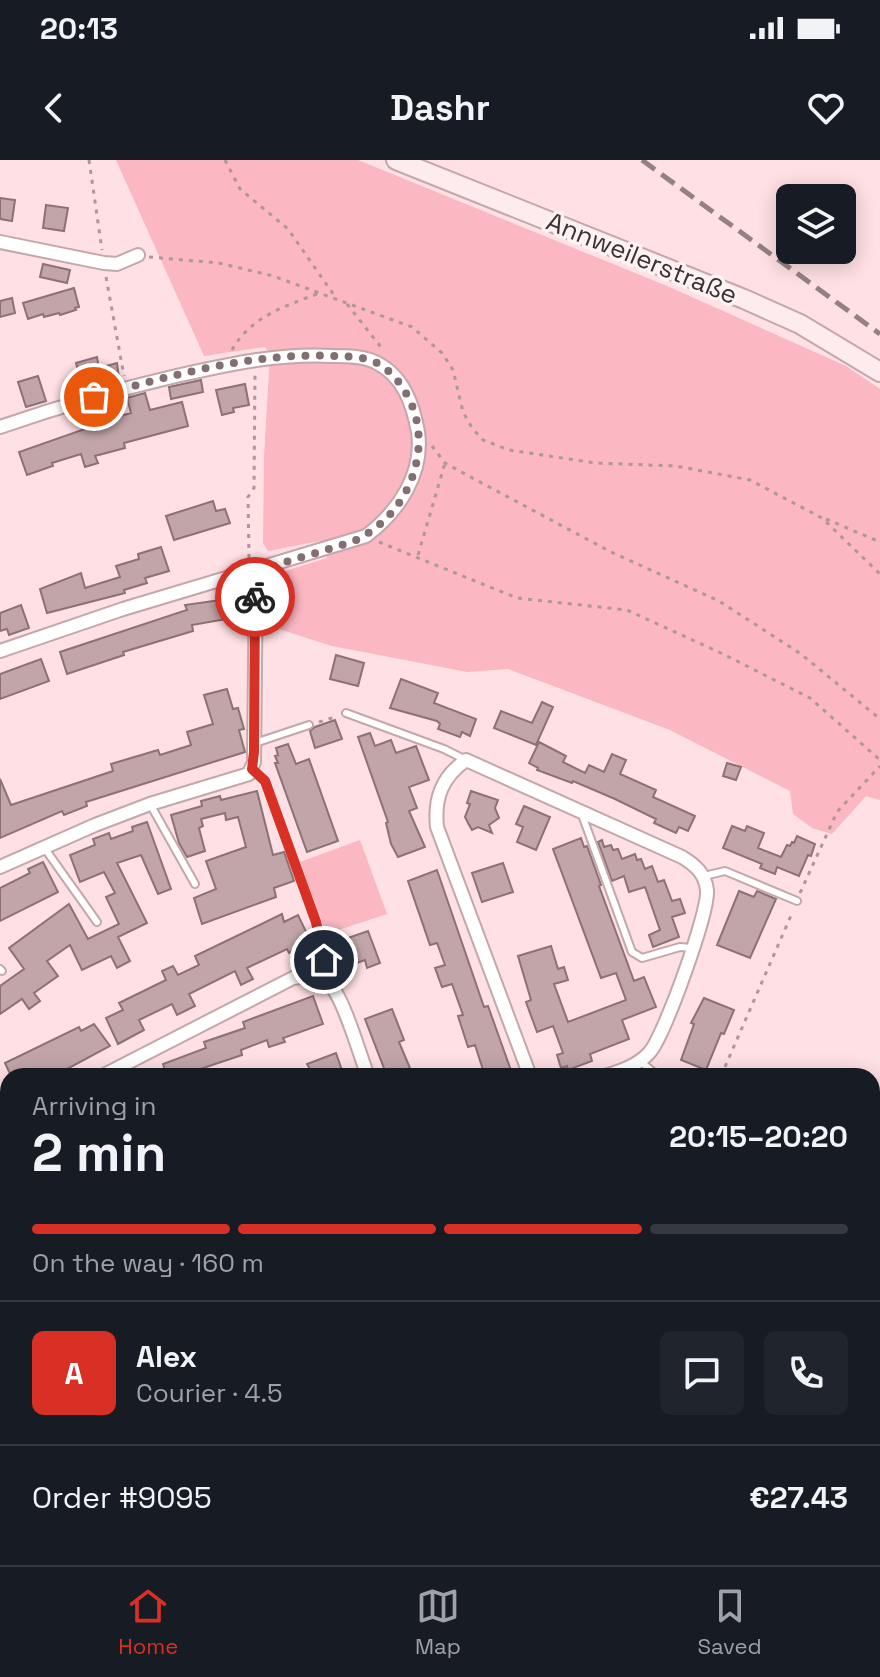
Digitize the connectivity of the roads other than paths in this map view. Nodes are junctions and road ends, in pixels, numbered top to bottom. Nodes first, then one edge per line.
1 (396, 160) edge
2 (0, 242) edge
3 (138, 255) road end
4 (880, 372) edge
5 (0, 427) edge
6 (252, 572) junction
7 (0, 651) edge
8 (346, 713) road end
9 (309, 725) road end
10 (254, 743) junction
11 (466, 760) junction
12 (252, 769) junction
13 (150, 804) junction
14 (581, 812) junction
15 (43, 846) junction
16 (0, 867) edge
17 (704, 876) junction
18 (195, 884) dead end
19 (797, 901) road end
20 (97, 922) dead end
21 (692, 948) junction
22 (321, 978) junction
23 (640, 1061) junction
24 (118, 1068) edge
25 (365, 1068) edge
26 (527, 1068) edge
27 (624, 1068) edge
28 (648, 1068) edge

1 - 4 street, Annweilerstraße
2 - 3 street
5 - 6 street
6 - 7 street
6 - 10 street
8 - 11 lane
9 - 10 lane
10 - 12 street
11 - 14 street
11 - 26 street
12 - 13 street
12 - 22 lane
13 - 15 street
13 - 18 lane
14 - 17 street
14 - 21 lane
15 - 16 street
15 - 20 lane
17 - 19 lane
17 - 21 street
21 - 23 street
22 - 24 street
22 - 25 street
23 - 27 street
23 - 28 lane

